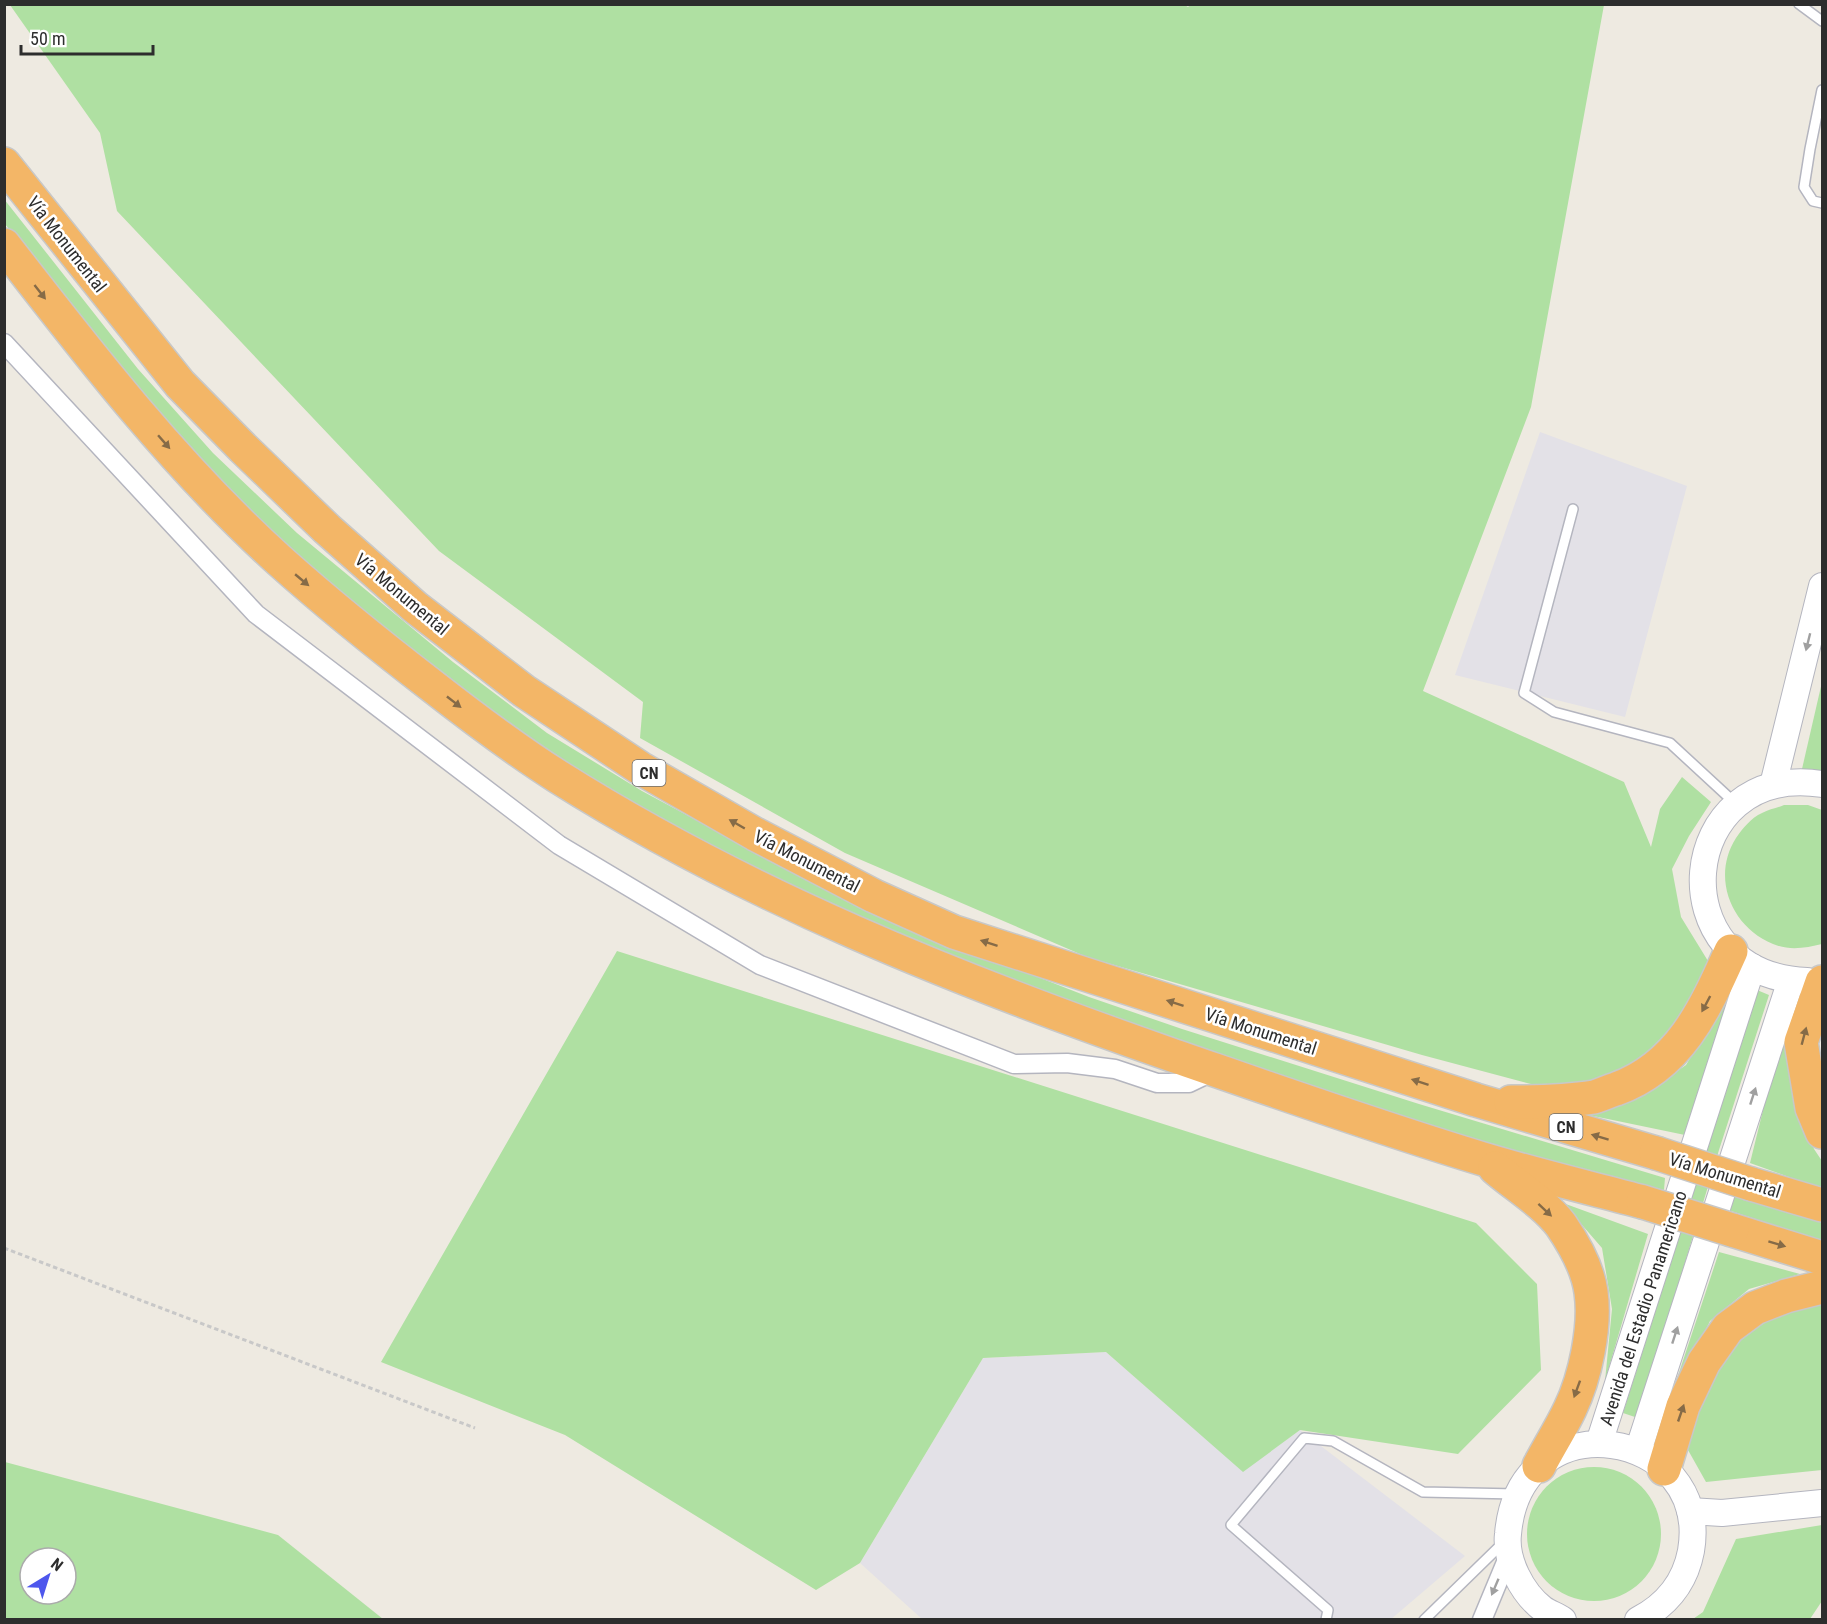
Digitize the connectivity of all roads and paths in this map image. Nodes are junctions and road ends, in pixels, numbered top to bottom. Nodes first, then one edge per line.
1 (1799, 4) edge
2 (1822, 21) edge
3 (1822, 90) edge
4 (4, 164) edge
5 (1822, 203) edge
6 (4, 245) edge
7 (4, 343) edge
8 (1573, 509) dead end
9 (1822, 586) edge
10 (1822, 784) edge
11 (1773, 785) junction
12 (1737, 805) junction
13 (1742, 959) junction
14 (1812, 980) edge
15 (1216, 1070) junction
16 (1476, 1100) junction
17 (1822, 1132) edge
18 (1484, 1159) junction
19 (1822, 1205) edge
20 (4, 1248) edge
21 (1822, 1258) edge
22 (1822, 1287) edge
23 (475, 1428) dead end
24 (1599, 1443) junction
25 (1651, 1460) junction
26 (1539, 1466) junction
27 (1517, 1494) junction
28 (1822, 1503) edge
29 (1690, 1510) junction
30 (1508, 1547) junction
31 (1326, 1620) edge
32 (1424, 1620) edge
33 (1482, 1620) edge
34 (1563, 1620) edge
35 (1638, 1620) edge

1 - 2 lane
3 - 5 lane
16 -> 4 highway, Vía Monumental / CN
6 -> 15 highway
7 - 15 street
8 - 12 lane
9 -> 11 street
10 - 11 street
11 - 12 street
12 - 13 street
13 - 14 street
13 -> 16 highway
13 - 24 street, Avenida del Estadio Panamericano
17 -> 14 highway
25 -> 14 street
15 - 18 highway
19 -> 16 highway, Vía Monumental / CN, bridge
18 -> 21 highway, bridge
18 -> 26 highway
20 - 23 path
25 -> 22 highway
24 - 25 street
24 - 26 street
25 - 29 street
26 - 27 street
27 - 30 street
27 - 31 lane
28 - 29 street
29 - 35 street
30 - 32 lane
30 -> 33 street
30 - 34 street

